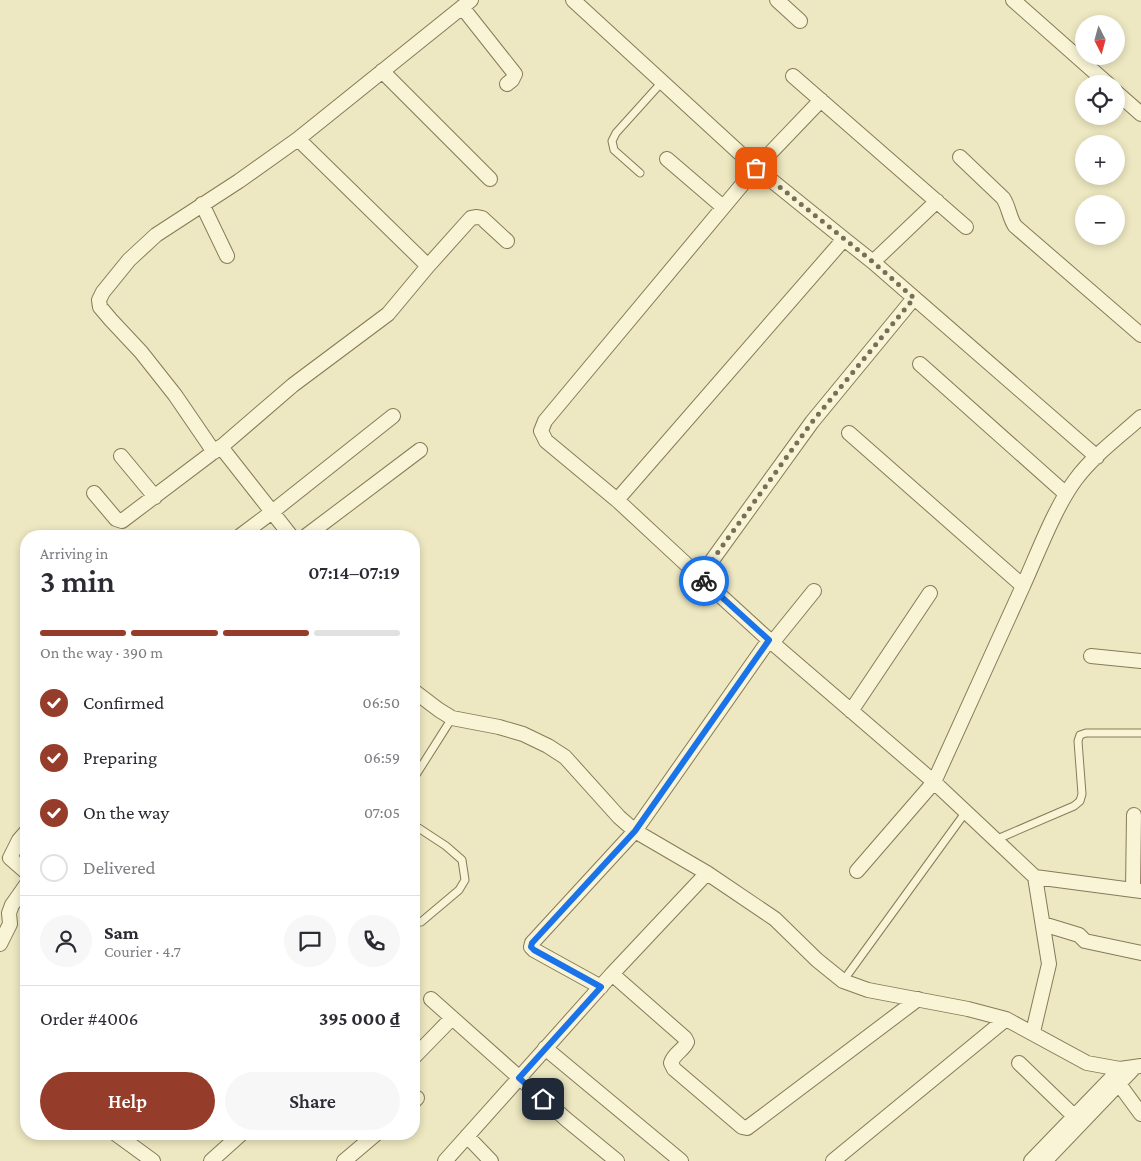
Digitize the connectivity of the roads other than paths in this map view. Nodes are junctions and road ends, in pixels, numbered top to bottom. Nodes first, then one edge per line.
1 (573, 0) edge
2 (777, 0) edge
3 (1013, 0) edge
4 (467, 4) edge
5 (800, 21) dead end
6 (382, 71) junction
7 (1098, 75) edge
8 (793, 76) dead end
9 (662, 82) junction
10 (508, 84) dead end
11 (821, 100) junction
12 (1125, 100) edge
13 (1141, 114) edge
14 (298, 139) junction
15 (960, 157) dead end
16 (667, 159) dead end
17 (756, 168) junction
18 (640, 173) dead end
19 (490, 179) dead end
20 (937, 201) junction
21 (202, 204) junction
22 (723, 207) junction
23 (966, 227) dead end
24 (844, 239) junction
25 (507, 241) dead end
26 (227, 256) dead end
27 (873, 262) junction
28 (428, 266) junction
29 (914, 298) junction
30 (1141, 336) edge
31 (920, 364) dead end
32 (393, 416) dead end
33 (1141, 417) edge
34 (849, 433) dead end
35 (217, 449) junction
36 (420, 450) dead end
37 (121, 456) dead end
38 (1097, 457) junction
39 (94, 493) dead end
40 (1066, 494) junction
41 (155, 497) junction
42 (617, 500) junction
43 (272, 512) junction
44 (248, 530) edge
45 (286, 530) edge
46 (314, 530) edge
47 (700, 577) junction
48 (1023, 586) junction
49 (814, 591) dead end
50 (930, 594) dead end
51 (771, 641) junction
52 (1090, 656) dead end
53 (1141, 661) edge
54 (420, 696) edge
55 (851, 711) junction
56 (452, 718) junction
57 (1141, 733) edge
58 (420, 769) edge
59 (934, 782) junction
60 (965, 813) junction
61 (1134, 815) dead end
62 (420, 829) edge
63 (635, 831) junction
64 (20, 839) edge
65 (996, 840) junction
66 (20, 867) edge
67 (857, 871) dead end
68 (707, 873) junction
69 (1034, 877) junction
70 (1137, 890) edge
71 (20, 894) edge
72 (421, 922) dead end
73 (1042, 924) junction
74 (0, 944) edge
75 (1141, 953) edge
76 (612, 974) junction
77 (842, 981) junction
78 (601, 987) junction
79 (431, 999) dead end
80 (918, 999) junction
81 (452, 1018) junction
82 (1006, 1019) junction
83 (1033, 1032) junction
84 (545, 1048) junction
85 (420, 1051) edge
86 (1019, 1063) dead end
87 (1132, 1068) edge
88 (519, 1078) junction
89 (1118, 1084) junction
90 (1141, 1114) edge
91 (1074, 1116) junction
92 (467, 1136) junction
93 (124, 1140) edge
94 (234, 1140) edge
95 (369, 1140) edge
96 (153, 1161) edge
97 (211, 1161) edge
98 (344, 1161) edge
99 (445, 1161) edge
100 (492, 1161) edge
101 (617, 1161) edge
102 (681, 1161) edge
103 (833, 1161) edge
104 (1030, 1161) edge
105 (1045, 1161) edge

1 - 9 street
2 - 5 street
3 - 7 street
4 - 6 street
4 - 10 street
6 - 14 street
6 - 19 street
8 - 11 street
9 - 17 street
9 - 18 lane
11 - 17 street
11 - 20 street
12 - 13 street
14 - 21 street
14 - 28 street
15 - 30 street
16 - 22 street
17 - 22 street
17 - 24 street
20 - 23 street
20 - 27 street
21 - 26 street
21 - 35 street
22 - 42 street
24 - 27 street
24 - 42 street
25 - 28 street
27 - 29 street
28 - 35 street
29 - 38 street
29 - 47 street
31 - 40 street
32 - 43 street
33 - 38 street
34 - 48 street
35 - 41 street
35 - 43 street
36 - 46 street
37 - 41 street
38 - 40 street
39 - 41 street
40 - 48 street
42 - 47 street
43 - 44 street
43 - 45 street
47 - 51 street
48 - 59 street
49 - 51 street
50 - 55 street
51 - 55 street
51 - 63 street
52 - 53 street
54 - 56 street
55 - 59 street
56 - 58 lane
56 - 63 street
57 - 65 lane
59 - 60 street
59 - 67 street
60 - 65 street
60 - 77 lane
61 - 70 street
62 - 72 lane
63 - 68 street
63 - 78 street
64 - 66 street
65 - 69 street
68 - 76 street
68 - 77 street
69 - 70 street
69 - 73 street
71 - 74 street
73 - 75 street
73 - 83 street
76 - 78 street
76 - 80 street
77 - 80 street
78 - 84 street
79 - 81 street
80 - 82 street
81 - 85 street
81 - 88 street
82 - 83 street
82 - 103 street
83 - 87 street
84 - 88 street
84 - 102 street
86 - 91 street
87 - 89 street
87 - 91 street
88 - 92 street
88 - 101 street
89 - 90 street
89 - 105 street
91 - 104 street
92 - 99 street
92 - 100 street
93 - 96 street
94 - 97 street
95 - 98 street

